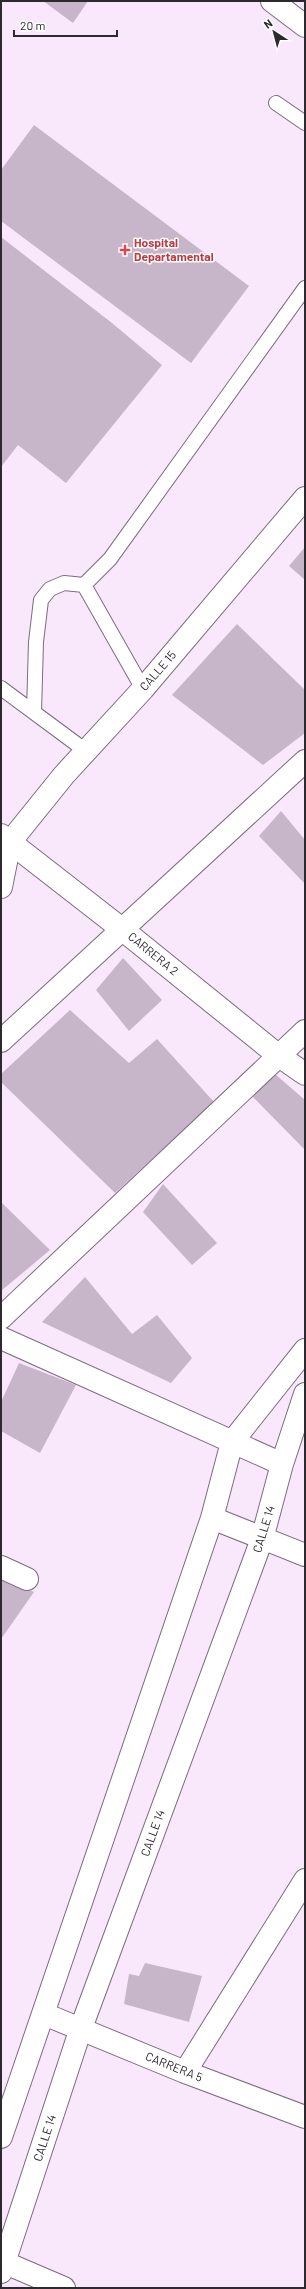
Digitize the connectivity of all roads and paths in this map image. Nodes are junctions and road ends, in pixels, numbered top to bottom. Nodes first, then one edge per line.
1 (272, 1) edge
2 (305, 26) edge
3 (276, 103) dead end
4 (305, 123) edge
5 (305, 288) edge
6 (305, 498) edge
7 (84, 585) junction
8 (1, 688) edge
9 (143, 689) junction
10 (34, 712) junction
11 (86, 751) junction
12 (305, 761) edge
13 (4, 841) edge
14 (1, 887) edge
15 (123, 930) junction
16 (305, 1031) edge
17 (1, 1041) edge
18 (279, 1056) junction
19 (305, 1074) edge
20 (1, 1318) edge
21 (1, 1338) edge
22 (305, 1350) edge
23 (305, 1394) edge
24 (232, 1442) junction
25 (282, 1464) junction
26 (212, 1518) junction
27 (262, 1539) junction
28 (305, 1555) edge
29 (1, 1567) edge
30 (27, 1579) dead end
31 (305, 1880) edge
32 (44, 2014) junction
33 (81, 2028) junction
34 (185, 2072) junction
35 (305, 2118) edge
36 (1, 2138) edge
37 (2, 2265) edge
38 (64, 2288) edge

1 - 2 street
3 - 4 lane
5 - 7 lane
6 - 9 street, CALLE 15
7 - 9 lane
7 - 10 lane
8 - 10 lane
9 - 11 street, CALLE 15
10 - 11 lane
11 - 13 street, CALLE 15
12 - 15 street
13 - 14 street, CALLE 15
13 - 15 street, CARRERA 2
15 - 17 street
15 - 18 street, CARRERA 2
16 - 18 street
18 - 19 street, CARRERA 2
18 - 20 street
21 - 24 street
22 - 24 street
23 - 25 street, CALLE 14
24 - 25 street
24 - 26 street
25 - 27 street, CALLE 14
26 - 27 street
26 - 32 street
27 - 28 street
27 - 33 street, CALLE 14
29 - 30 street
31 - 34 street
32 - 33 street, CARRERA 5
32 - 36 street
33 - 34 street, CARRERA 5
33 - 37 street, CALLE 14
34 - 35 street, CARRERA 5
37 - 38 street

